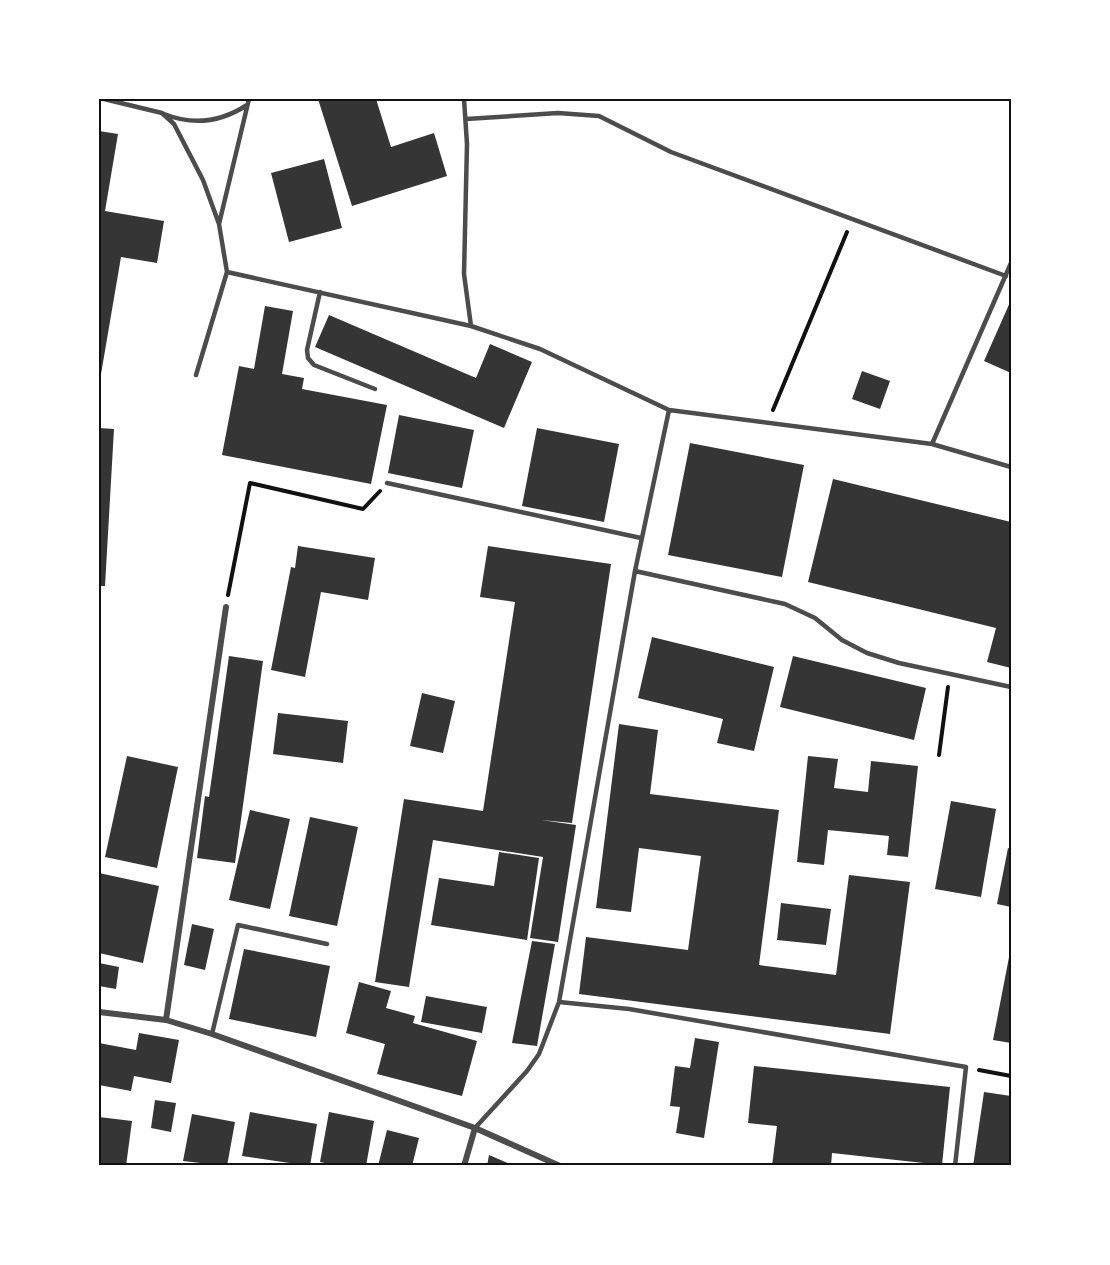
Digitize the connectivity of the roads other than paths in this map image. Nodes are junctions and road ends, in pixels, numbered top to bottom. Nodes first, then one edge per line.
1 (104, 99) edge
2 (464, 99) edge
3 (248, 102) edge
4 (162, 113) junction
5 (466, 119) junction
6 (219, 224) junction
7 (1011, 263) edge
8 (227, 272) junction
9 (1006, 276) junction
10 (320, 292) junction
11 (471, 326) junction
12 (196, 375) dead end
13 (375, 389) dead end
14 (669, 410) junction
15 (932, 444) junction
16 (1011, 467) edge
17 (387, 483) road end
18 (641, 538) junction
19 (635, 571) junction
20 (226, 607) road end
21 (1011, 687) edge
22 (327, 944) dead end
23 (559, 1002) junction
24 (99, 1012) edge
25 (166, 1020) junction
26 (212, 1034) junction
27 (475, 1128) junction
28 (464, 1166) edge
29 (560, 1166) edge
30 (954, 1166) edge

1 - 4 lane
2 - 5 lane
3 - 4 lane
3 - 6 lane
4 - 6 lane
5 - 9 lane
5 - 11 lane
6 - 8 lane
7 - 9 lane
8 - 10 lane
8 - 12 lane
9 - 15 lane
10 - 11 lane
10 - 13 lane
11 - 14 lane
14 - 15 lane
14 - 18 lane
15 - 16 lane
17 - 18 lane
18 - 19 lane
19 - 21 lane
19 - 23 lane
20 - 25 street
22 - 26 lane
23 - 27 lane
23 - 30 lane
24 - 25 street
25 - 26 street
26 - 27 street
27 - 28 street
27 - 29 street

